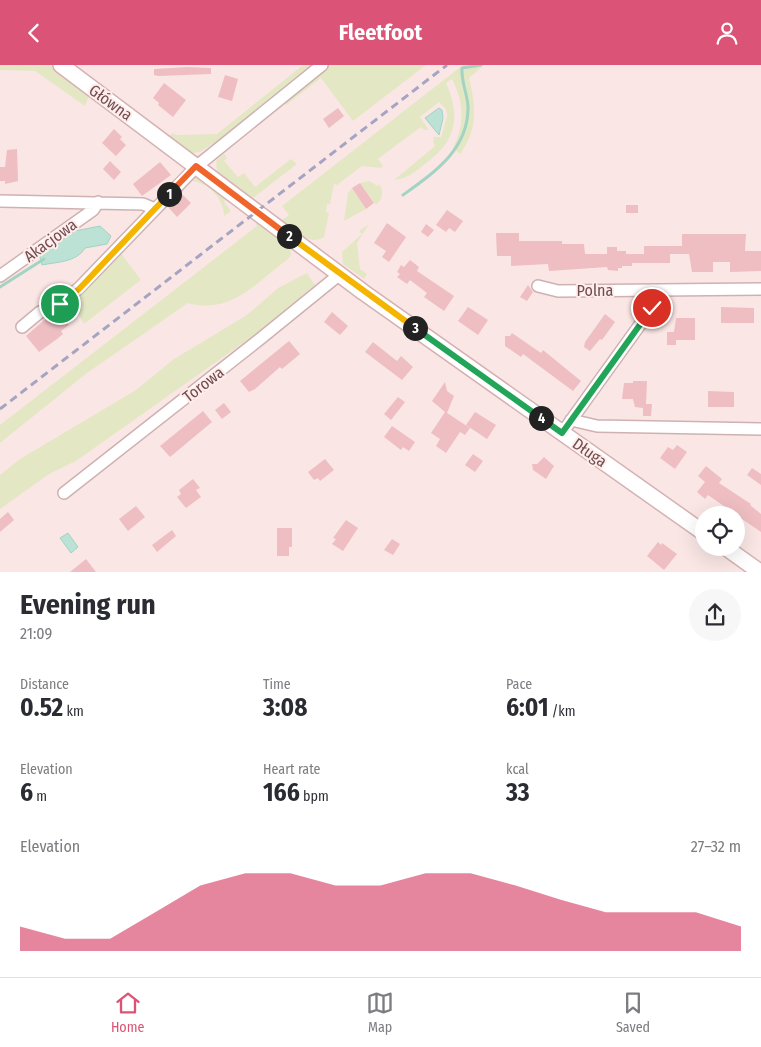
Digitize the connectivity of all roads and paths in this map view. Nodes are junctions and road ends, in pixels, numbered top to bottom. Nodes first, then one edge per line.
1 (61, 65) edge
2 (322, 65) edge
3 (162, 140) joint
4 (196, 166) junction
5 (0, 201) edge
6 (98, 202) junction
7 (155, 209) junction
8 (340, 273) junction
9 (0, 276) edge
10 (538, 286) dead end
11 (761, 289) edge
12 (653, 290) junction
13 (22, 327) dead end
14 (567, 427) junction
15 (761, 429) edge
16 (64, 493) dead end
17 (695, 526) edge
18 (738, 556) edge
19 (760, 572) edge

1 - 3 street, Główna
2 - 4 street
3 - 4 street, Długa
4 - 7 street
4 - 8 street, Długa
5 - 6 street
6 - 7 street
6 - 9 street, Akacjowa
7 - 13 street
8 - 14 street, Długa
8 - 16 street, Torowa
10 - 12 street, Polna
11 - 12 street, Polna
12 - 14 street
14 - 15 street
14 - 17 street, Długa
18 - 19 street

